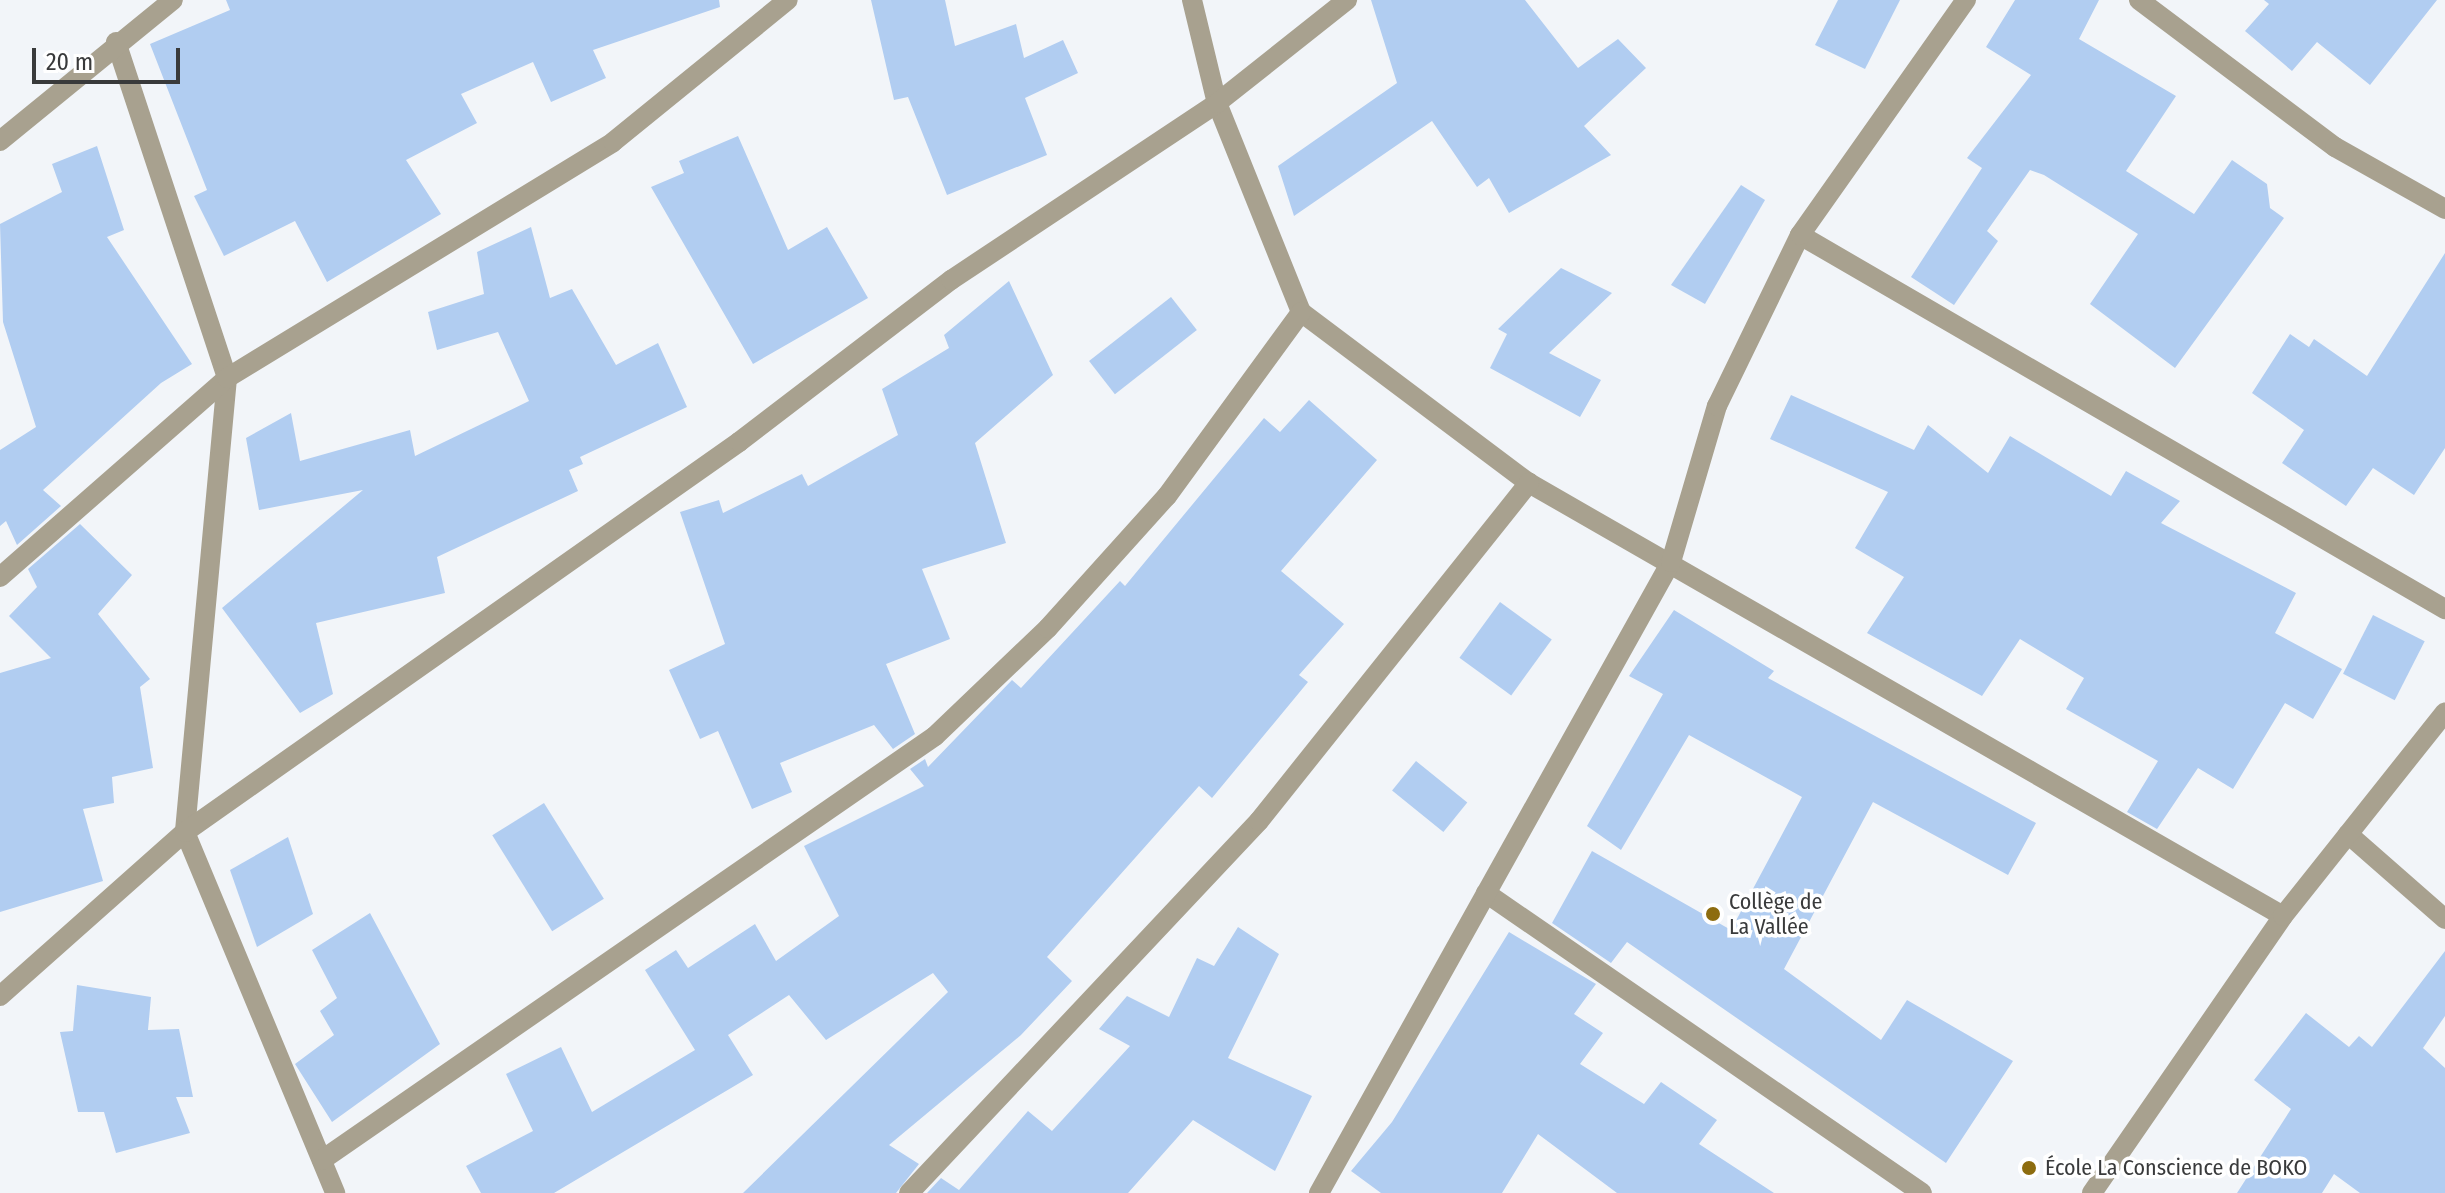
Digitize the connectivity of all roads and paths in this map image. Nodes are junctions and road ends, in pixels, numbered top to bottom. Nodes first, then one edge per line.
1 (173, 0) edge
2 (788, 0) edge
3 (1192, 0) edge
4 (1347, 0) edge
5 (1966, 0) edge
6 (2139, 0) edge
7 (116, 42) junction
8 (1217, 103) junction
9 (0, 141) edge
10 (2445, 209) edge
11 (1800, 235) junction
12 (1301, 312) junction
13 (227, 378) junction
14 (1529, 483) junction
15 (1671, 562) junction
16 (0, 577) edge
17 (2445, 609) edge
18 (2445, 712) edge
19 (185, 832) junction
20 (2348, 834) junction
21 (1486, 893) junction
22 (2283, 916) junction
23 (2445, 919) edge
24 (0, 996) edge
25 (322, 1160) junction
26 (335, 1193) edge
27 (909, 1193) edge
28 (1319, 1193) edge
29 (1922, 1193) edge
30 (2092, 1193) edge

1 - 7 street
2 - 13 street
3 - 8 street
4 - 8 street
5 - 11 street
6 - 10 street
7 - 9 street
7 - 13 street
8 - 12 street
8 - 19 street
11 - 15 street
11 - 17 street
12 - 14 street
12 - 25 street
13 - 16 street
13 - 19 street
14 - 15 street
14 - 27 street
15 - 21 street
15 - 22 street
18 - 20 street
19 - 24 street
19 - 25 street
20 - 22 street
20 - 23 street
21 - 28 street
21 - 29 street
22 - 30 street
25 - 26 street

